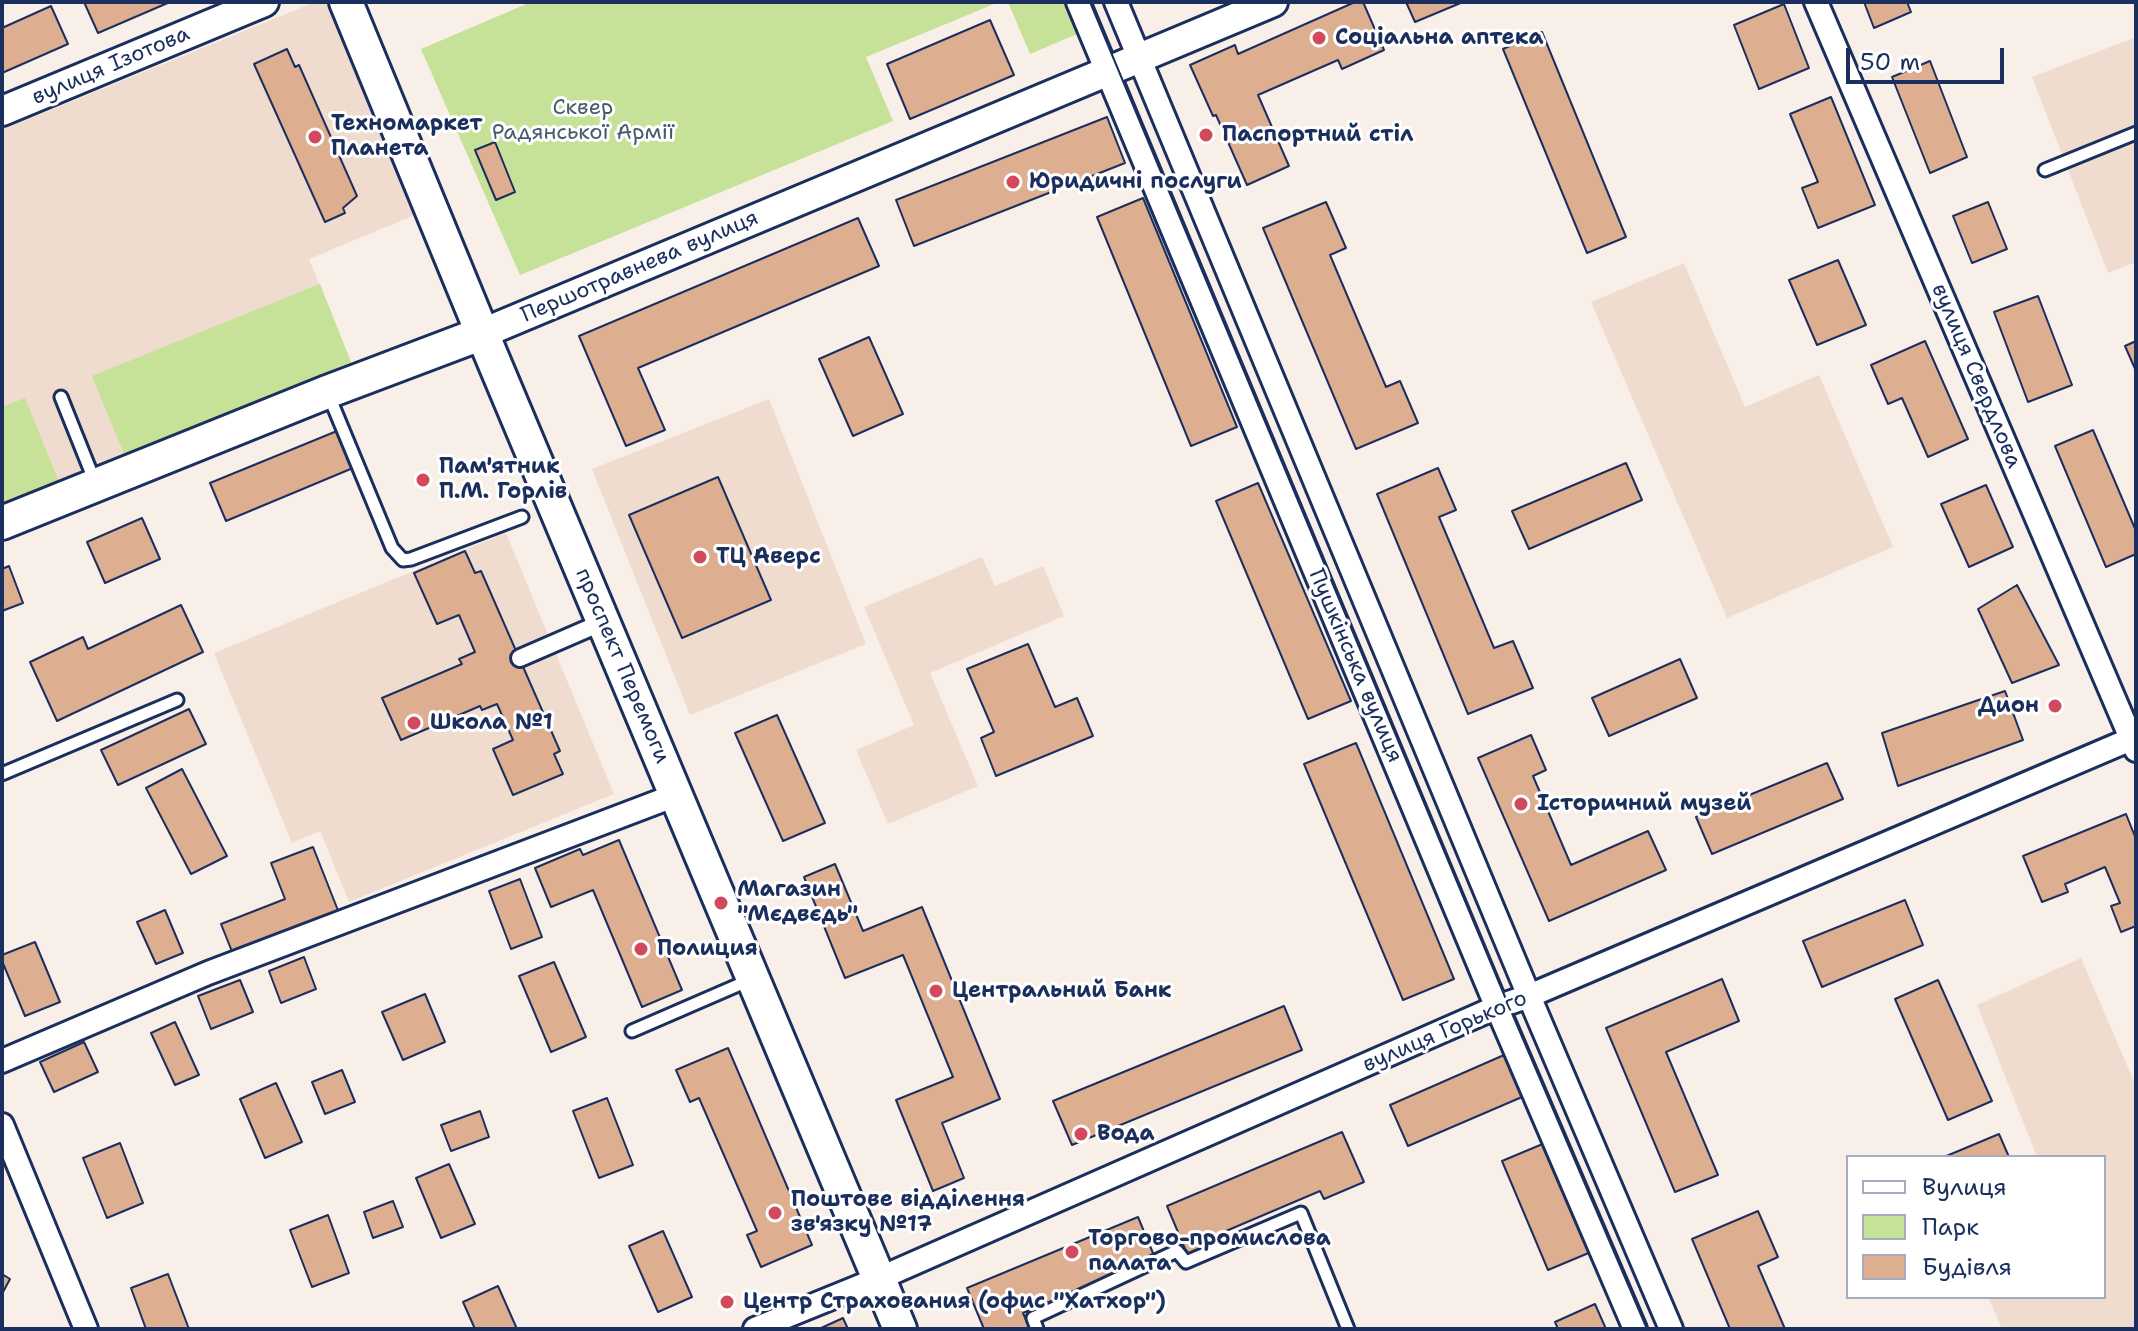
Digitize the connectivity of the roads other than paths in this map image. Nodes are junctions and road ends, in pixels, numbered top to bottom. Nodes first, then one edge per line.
1 (264, 2) edge
2 (346, 2) edge
3 (1078, 2) edge
4 (1116, 2) edge
5 (1273, 2) edge
6 (1816, 2) edge
7 (1139, 57) junction
8 (1107, 72) junction
9 (2, 111) edge
10 (2136, 133) edge
11 (2045, 170) dead end
12 (483, 333) junction
13 (327, 392) junction
14 (61, 397) dead end
15 (96, 485) junction
16 (522, 517) dead end
17 (2, 523) edge
18 (603, 622) junction
19 (520, 658) dead end
20 (177, 700) dead end
21 (2134, 742) edge
22 (2, 774) edge
23 (676, 795) junction
24 (753, 979) junction
25 (1529, 996) junction
26 (1497, 1007) junction
27 (632, 1031) dead end
28 (2, 1061) edge
29 (3, 1130) edge
30 (878, 1279) junction
31 (86, 1329) edge
32 (755, 1329) edge
33 (900, 1329) edge
34 (1037, 1329) edge
35 (1348, 1329) edge
36 (1635, 1329) edge
37 (1671, 1329) edge

1 - 9 street, вулиця Ізотова
2 - 12 main road, проспект Перемоги
3 - 8 street, Пушкінська вулиця
4 - 7 street, Пушкінська вулиця
5 - 7 street, Першотравнева вулиця
6 - 21 street, вулиця Свердлова
7 - 8 street, Першотравнева вулиця
7 - 25 street, Пушкінська вулиця
8 - 12 street, Першотравнева вулиця
8 - 26 street, Пушкінська вулиця
10 - 11 lane
12 - 13 main road, Першотравнева вулиця
12 - 18 main road, проспект Перемоги
13 - 15 main road, Першотравнева вулиця
13 - 16 lane
14 - 15 lane
15 - 17 main road, Першотравнева вулиця
18 - 19 street
18 - 23 main road, проспект Перемоги
20 - 22 lane
21 - 25 street, вулиця Горького
23 - 24 main road, проспект Перемоги
23 - 28 street
24 - 27 lane
24 - 30 main road, проспект Перемоги
25 - 26 street, вулиця Горького
25 - 37 street, Пушкінська вулиця
26 - 30 street, вулиця Горького
26 - 36 street, Пушкінська вулиця
29 - 31 street
30 - 32 street, вулиця Горького
30 - 33 main road, проспект Перемоги
34 - 35 lane

